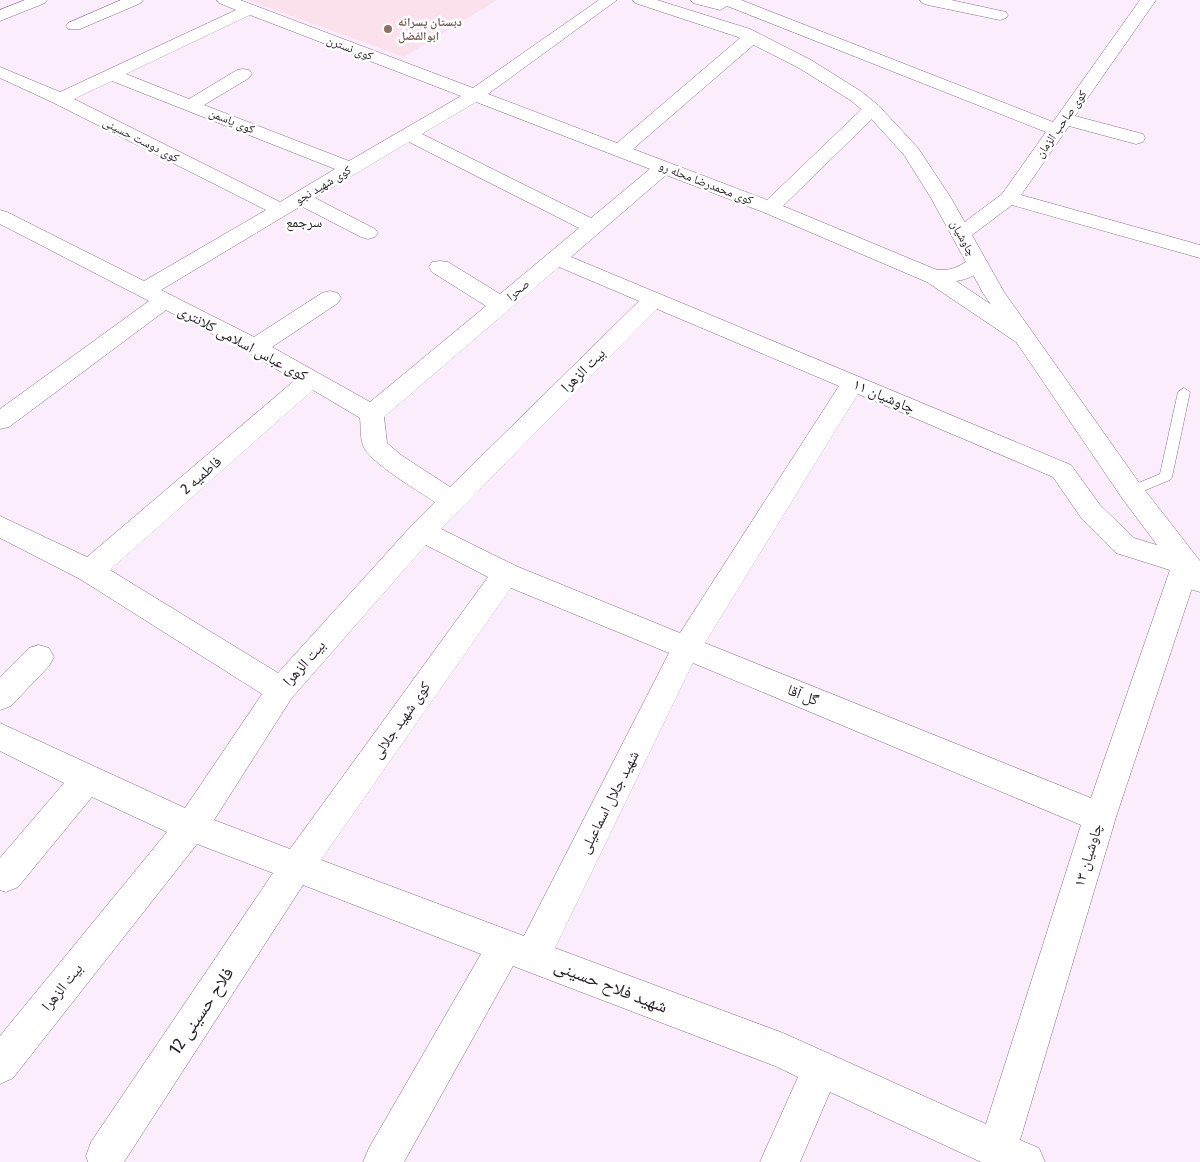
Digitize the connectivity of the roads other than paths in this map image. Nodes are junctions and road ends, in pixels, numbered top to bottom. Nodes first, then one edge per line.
1 (39, 0) edge
2 (135, 0) edge
3 (225, 0) edge
4 (609, 0) edge
5 (641, 0) edge
6 (699, 0) edge
7 (928, 0) edge
8 (1148, 0) edge
9 (724, 2) edge
10 (250, 9) junction
11 (1000, 14) dead end
12 (0, 16) edge
13 (705, 20) junction
14 (74, 26) dead end
15 (752, 37) junction
16 (0, 72) edge
17 (243, 74) dead end
18 (112, 75) junction
19 (476, 95) junction
20 (60, 99) junction
21 (191, 105) junction
22 (872, 109) junction
23 (1060, 124) junction
24 (409, 134) junction
25 (1136, 138) dead end
26 (620, 150) junction
27 (664, 167) junction
28 (351, 168) junction
29 (301, 198) junction
30 (1009, 198) junction
31 (770, 208) junction
32 (281, 210) junction
33 (5, 223) edge
34 (593, 227) junction
35 (368, 233) dead end
36 (960, 234) junction
37 (1200, 252) edge
38 (556, 258) junction
39 (977, 263) junction
40 (440, 267) dead end
41 (935, 278) junction
42 (155, 295) junction
43 (330, 298) dead end
44 (654, 299) junction
45 (501, 305) junction
46 (1024, 337) junction
47 (255, 346) junction
48 (311, 379) junction
49 (853, 383) junction
50 (1184, 392) dead end
51 (372, 414) junction
52 (0, 421) edge
53 (1131, 491) junction
54 (452, 501) junction
55 (0, 526) edge
56 (422, 531) junction
57 (90, 571) junction
58 (1193, 572) edge
59 (506, 574) junction
60 (686, 648) junction
61 (39, 657) dead end
62 (281, 690) junction
63 (0, 697) edge
64 (0, 736) edge
65 (87, 779) junction
66 (1100, 817) junction
67 (191, 827) junction
68 (297, 866) junction
69 (6, 876) dead end
70 (519, 951) junction
71 (0, 1066) edge
72 (821, 1068) junction
73 (105, 1156) dead end
74 (1012, 1156) edge
75 (383, 1162) edge
76 (780, 1162) edge

1 - 12 street
2 - 14 street
3 - 10 street, کوی نسترن
4 - 19 street, کوی شهید نجو
5 - 13 street, چاوشیان
6 - 9 street
7 - 11 street
8 - 23 street, کوی صاحب الزمان
9 - 13 street
9 - 23 street
10 - 18 street
10 - 19 street, کوی نسترن
13 - 15 street, چاوشیان
15 - 22 street, چاوشیان
15 - 26 street
16 - 20 street, کوی دوست حسینی
17 - 21 street
18 - 20 street
18 - 21 street, کوی یاسمن
19 - 24 street, کوی شهید نجو
19 - 26 street, کوی محمدرضا محله رو
20 - 32 street, کوی دوست حسینی
21 - 28 street, کوی یاسمن
22 - 31 street
22 - 36 street, چاوشیان
23 - 25 street
23 - 30 street, کوی صاحب الزمان
24 - 28 street, کوی شهید نجو
24 - 34 street
26 - 27 street, کوی محمدرضا محله رو
27 - 31 street, کوی محمدرضا محله رو
27 - 34 street, صحرا
28 - 29 street, کوی شهید نجو
29 - 32 street, کوی شهید نجو
29 - 35 street
30 - 36 street, کوی صاحب الزمان
30 - 37 street
31 - 41 street, کوی محمدرضا محله رو
32 - 42 street, کوی شهید نجو
33 - 42 street, کوی عباس اسلامی کلانتری
34 - 38 street, صحرا
36 - 39 street, چاوشیان
38 - 44 street, چاوشیان ۱۱
38 - 45 street, صحرا
39 - 41 street
39 - 46 street, چاوشیان
40 - 45 street
41 - 46 street, کوی محمدرضا محله رو
42 - 47 street, کوی عباس اسلامی کلانتری
42 - 52 street, کوی شهید نجو
43 - 47 street
44 - 49 street, چاوشیان ۱۱
44 - 54 street, بیت الزهرا
45 - 51 street, صحرا
46 - 53 street, چاوشیان
47 - 48 street, کوی عباس اسلامی کلانتری
48 - 51 street, کوی عباس اسلامی کلانتری
48 - 57 street, فاطمیه 2
49 - 58 street, چاوشیان ۱۱
49 - 60 street, شهید جلال اسماعیلی
50 - 53 lane
51 - 54 street
53 - 58 street, چاوشیان
54 - 56 street, بیت الزهرا
55 - 57 street
56 - 59 street, گل آقا
56 - 62 street, بیت الزهرا
57 - 62 street
58 - 66 street, چاوشیان ۱۳
59 - 60 street, گل آقا
59 - 68 street, کوی شهید جلالی
60 - 66 street, گل آقا
60 - 70 street, شهید جلال اسماعیلی
61 - 63 street
62 - 67 street, بیت الزهرا
64 - 65 street, شهید فلاح حسینی
65 - 67 street, شهید فلاح حسینی
65 - 69 street
66 - 74 street, چاوشیان ۱۳
67 - 68 street, شهید فلاح حسینی
67 - 71 street, بیت الزهرا
68 - 70 street, شهید فلاح حسینی
68 - 73 street, فلاح حسینی 12
70 - 72 street, شهید فلاح حسینی
70 - 75 street, شهید جلال اسماعیلی
72 - 74 street, شهید فلاح حسینی
72 - 76 street

